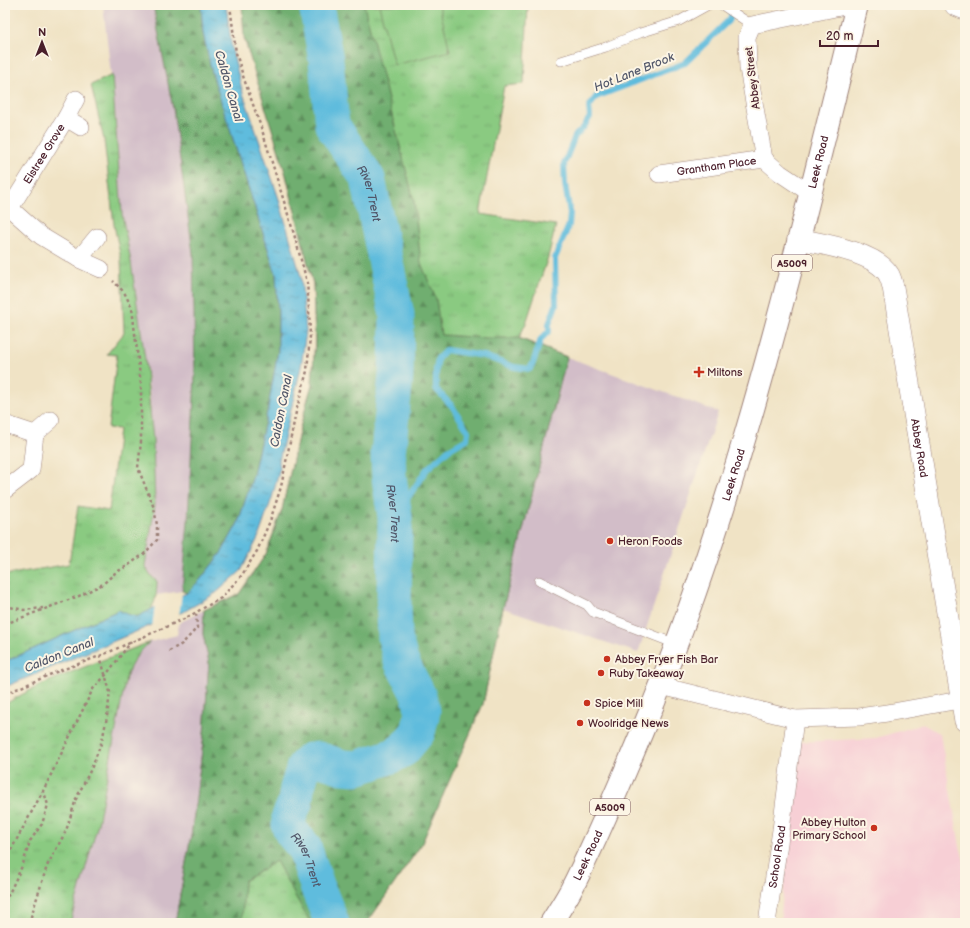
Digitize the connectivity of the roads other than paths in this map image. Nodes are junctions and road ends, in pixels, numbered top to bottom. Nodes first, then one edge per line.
1 (708, 5) edge
2 (723, 5) edge
3 (850, 5) edge
4 (857, 5) edge
5 (955, 5) edge
6 (965, 9) edge
7 (746, 21) junction
8 (561, 62) dead end
9 (76, 99) dead end
10 (66, 118) junction
11 (81, 127) dead end
12 (764, 159) junction
13 (659, 174) dead end
14 (810, 193) junction
15 (8, 206) edge
16 (97, 237) dead end
17 (798, 239) junction
18 (79, 259) junction
19 (101, 269) road end
20 (52, 420) dead end
21 (8, 425) dead end
22 (35, 434) junction
23 (5, 490) edge
24 (539, 581) dead end
25 (676, 644) junction
26 (660, 686) junction
27 (963, 699) edge
28 (795, 719) junction
29 (965, 721) edge
30 (551, 923) edge
31 (767, 923) edge

1 - 8 lane
2 - 7 lane
3 - 7 street
4 - 14 main road, Leek Road / A5009
5 - 6 street
7 - 12 street, Abbey Street
9 - 10 street, Elstree Grove
10 - 11 street
10 - 15 street, Elstree Grove
12 - 13 street, Grantham Place
12 - 14 street, Grantham Place
14 - 17 main road, Leek Road / A5009
15 - 18 street
16 - 18 street
17 - 25 main road, Leek Road / A5009
17 - 27 street, Abbey Road
18 - 19 street
20 - 22 street
21 - 22 street
22 - 23 street
24 - 25 lane
25 - 26 main road, Leek Road / A5009
26 - 28 street
26 - 30 main road, Leek Road / A5009
27 - 28 street
27 - 29 street, Abbey Road
28 - 31 street, School Road

